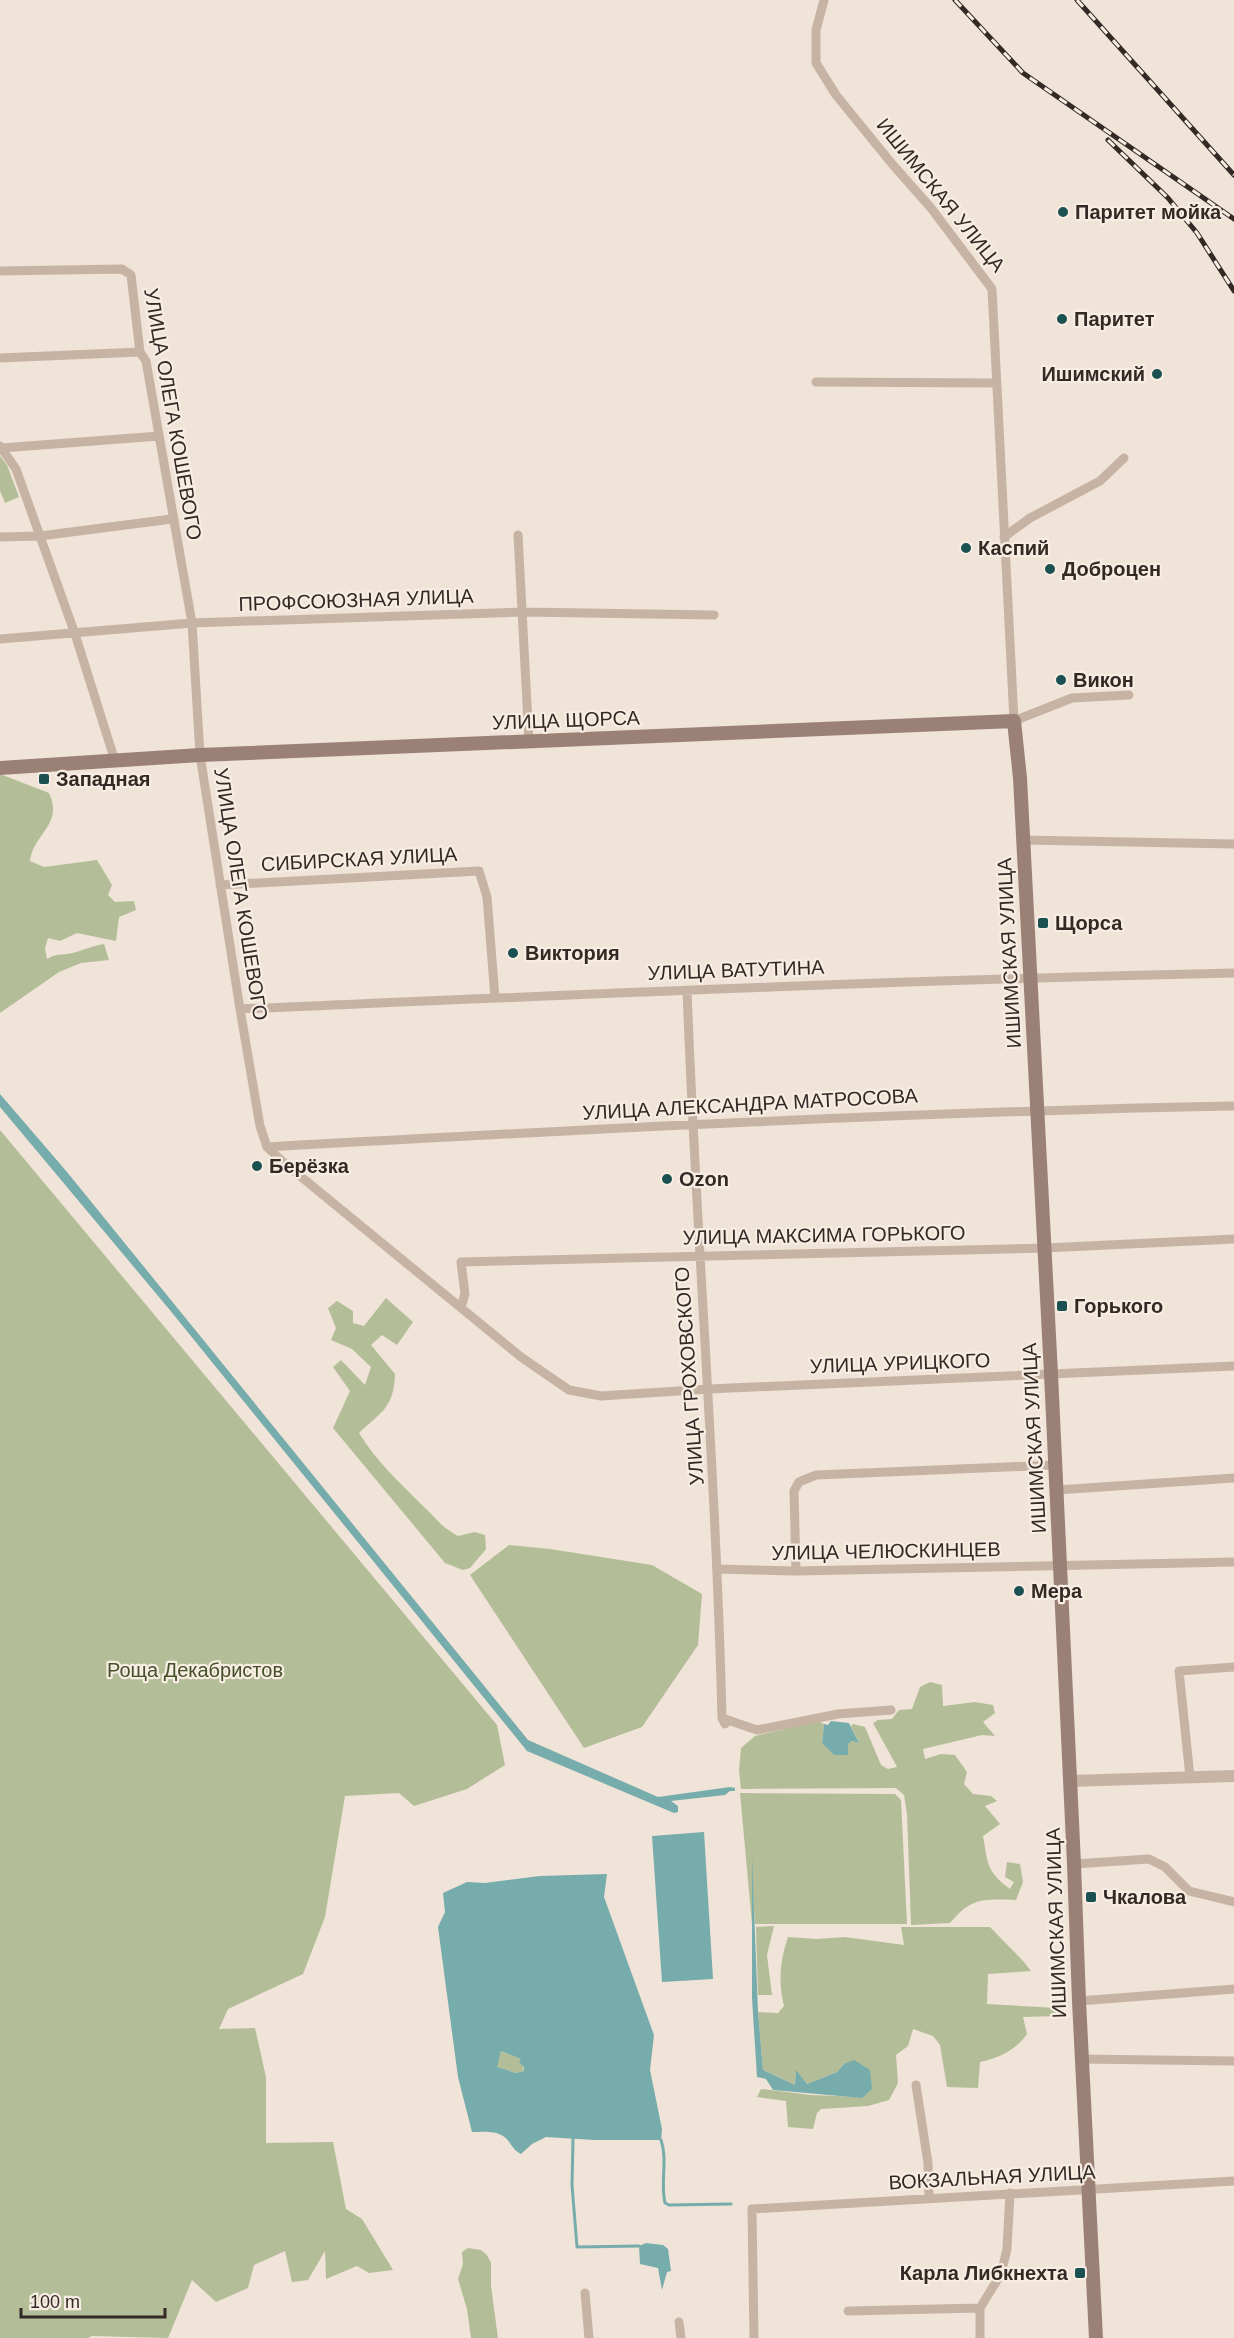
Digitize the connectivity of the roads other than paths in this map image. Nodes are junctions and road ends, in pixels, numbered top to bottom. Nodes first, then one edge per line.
1 (824, 0) edge
2 (0, 271) edge
3 (140, 352) junction
4 (0, 358) edge
5 (816, 382) dead end
6 (996, 383) junction
7 (159, 436) junction
8 (1, 447) edge
9 (1124, 458) dead end
10 (172, 519) junction
11 (518, 535) dead end
12 (40, 536) junction
13 (0, 537) edge
14 (1004, 537) junction
15 (522, 612) junction
16 (714, 615) dead end
17 (192, 623) junction
18 (75, 634) junction
19 (0, 639) edge
20 (1129, 695) dead end
21 (1014, 721) junction
22 (529, 741) junction
23 (200, 755) junction
24 (115, 761) junction
25 (0, 768) edge
26 (1023, 840) junction
27 (1234, 844) edge
28 (220, 885) junction
29 (1234, 973) edge
30 (1030, 978) junction
31 (687, 990) junction
32 (495, 998) junction
33 (240, 1009) junction
34 (1234, 1106) edge
35 (1037, 1110) junction
36 (692, 1123) junction
37 (267, 1147) junction
38 (1234, 1239) edge
39 (1045, 1248) junction
40 (700, 1256) junction
41 (461, 1307) junction
42 (1234, 1366) edge
43 (1051, 1374) junction
44 (709, 1389) junction
45 (1055, 1465) junction
46 (1234, 1478) edge
47 (1057, 1490) junction
48 (1234, 1562) edge
49 (1059, 1567) junction
50 (718, 1569) junction
51 (796, 1571) junction
52 (1234, 1667) edge
53 (891, 1710) dead end
54 (1234, 1776) edge
55 (1190, 1777) junction
56 (1069, 1781) junction
57 (1074, 1864) junction
58 (1234, 1902) edge
59 (1234, 1989) edge
60 (1078, 2001) junction
61 (1082, 2059) junction
62 (1234, 2061) edge
63 (916, 2085) dead end
64 (1234, 2181) edge
65 (1088, 2191) junction
66 (1010, 2193) junction
67 (929, 2198) junction
68 (585, 2293) dead end
69 (980, 2308) junction
70 (848, 2311) dead end
71 (679, 2322) dead end
72 (589, 2338) edge
73 (681, 2338) edge
74 (754, 2338) edge
75 (980, 2338) edge
76 (1096, 2338) edge

1 - 6 street, ИШИМСКАЯ УЛИЦА
2 - 3 street, УЛИЦА ОЛЕГА КОШЕВОГО
3 - 4 street
3 - 7 street, УЛИЦА ОЛЕГА КОШЕВОГО
5 - 6 street
6 - 14 street, ИШИМСКАЯ УЛИЦА
7 - 8 street
7 - 10 street, УЛИЦА ОЛЕГА КОШЕВОГО
8 - 12 street
9 - 14 street
10 - 12 street
10 - 17 street, УЛИЦА ОЛЕГА КОШЕВОГО
11 - 15 street
12 - 13 street
12 - 18 street
14 - 21 street, ИШИМСКАЯ УЛИЦА
15 - 16 street, ПРОФСОЮЗНАЯ УЛИЦА
15 - 17 street, ПРОФСОЮЗНАЯ УЛИЦА
15 - 22 street
17 - 18 street, ПРОФСОЮЗНАЯ УЛИЦА
17 - 23 street, УЛИЦА ОЛЕГА КОШЕВОГО
18 - 19 street, ПРОФСОЮЗНАЯ УЛИЦА
18 - 24 street
20 - 21 street, УЛИЦА ЩОРСА
21 - 22 main road, УЛИЦА ЩОРСА
21 - 26 main road, ИШИМСКАЯ УЛИЦА
22 - 23 main road, УЛИЦА ЩОРСА
23 - 24 main road, УЛИЦА ЩОРСА
23 - 28 street, УЛИЦА ОЛЕГА КОШЕВОГО
24 - 25 main road, УЛИЦА ЩОРСА
26 - 27 street
26 - 30 main road, ИШИМСКАЯ УЛИЦА
28 - 32 street, СИБИРСКАЯ УЛИЦА
28 - 33 street, УЛИЦА ОЛЕГА КОШЕВОГО
29 - 30 street, УЛИЦА ВАТУТИНА
30 - 31 street, УЛИЦА ВАТУТИНА
30 - 35 main road, ИШИМСКАЯ УЛИЦА
31 - 32 street, УЛИЦА ВАТУТИНА
31 - 36 street, УЛИЦА ГРОХОВСКОГО
32 - 33 street, УЛИЦА ВАТУТИНА
33 - 37 street, УЛИЦА ОЛЕГА КОШЕВОГО
34 - 35 street, УЛИЦА АЛЕКСАНДРА МАТРОСОВА
35 - 36 street, УЛИЦА АЛЕКСАНДРА МАТРОСОВА
35 - 39 main road, ИШИМСКАЯ УЛИЦА
36 - 37 street, УЛИЦА АЛЕКСАНДРА МАТРОСОВА
36 - 40 street, УЛИЦА ГРОХОВСКОГО
37 - 41 street
38 - 39 street, УЛИЦА МАКСИМА ГОРЬКОГО
39 - 40 street, УЛИЦА МАКСИМА ГОРЬКОГО
39 - 43 main road, ИШИМСКАЯ УЛИЦА
40 - 41 street, УЛИЦА МАКСИМА ГОРЬКОГО
40 - 44 street, УЛИЦА ГРОХОВСКОГО
41 - 44 street, УЛИЦА УРИЦКОГО
42 - 43 street, УЛИЦА УРИЦКОГО
43 - 44 street, УЛИЦА УРИЦКОГО
43 - 45 main road, ИШИМСКАЯ УЛИЦА
44 - 50 street, УЛИЦА ГРОХОВСКОГО
45 - 47 main road, ИШИМСКАЯ УЛИЦА
45 - 51 street
46 - 47 street
47 - 49 main road, ИШИМСКАЯ УЛИЦА
48 - 49 street, УЛИЦА ЧЕЛЮСКИНЦЕВ
49 - 51 street, УЛИЦА ЧЕЛЮСКИНЦЕВ
49 - 56 main road, ИШИМСКАЯ УЛИЦА
50 - 51 street, УЛИЦА ЧЕЛЮСКИНЦЕВ
50 - 53 street, УЛИЦА ГРОХОВСКОГО
52 - 55 street
54 - 55 street
55 - 56 street
56 - 57 main road, ИШИМСКАЯ УЛИЦА
57 - 58 street
57 - 60 main road, ИШИМСКАЯ УЛИЦА
59 - 60 street
60 - 61 main road, ИШИМСКАЯ УЛИЦА
61 - 62 street
61 - 65 main road, ИШИМСКАЯ УЛИЦА
63 - 67 street
64 - 65 street, ВОКЗАЛЬНАЯ УЛИЦА
65 - 66 street, ВОКЗАЛЬНАЯ УЛИЦА
65 - 76 main road, ИШИМСКАЯ УЛИЦА
66 - 67 street, ВОКЗАЛЬНАЯ УЛИЦА
66 - 69 street
67 - 74 street, ВОКЗАЛЬНАЯ УЛИЦА
68 - 72 street
69 - 70 street
69 - 75 street
71 - 73 street

